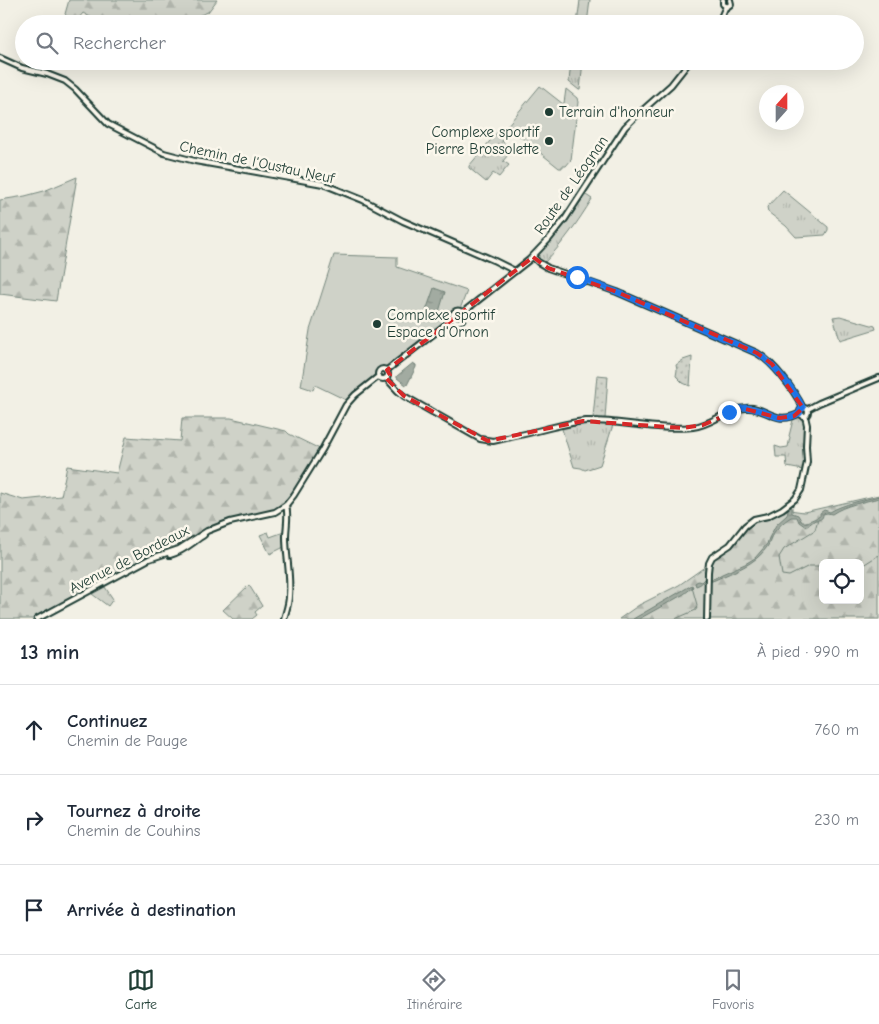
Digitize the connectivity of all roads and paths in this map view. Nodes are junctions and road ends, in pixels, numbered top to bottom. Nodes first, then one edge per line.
1 (723, 0) edge
2 (730, 0) edge
3 (726, 6) junction
4 (722, 15) edge
5 (0, 58) edge
6 (15, 65) edge
7 (30, 70) edge
8 (683, 70) edge
9 (533, 257) junction
10 (515, 271) junction
11 (462, 313) junction
12 (453, 319) junction
13 (387, 370) junction
14 (379, 376) junction
15 (386, 378) junction
16 (879, 378) edge
17 (803, 408) junction
18 (808, 409) junction
19 (800, 413) junction
20 (805, 416) junction
21 (286, 506) junction
22 (281, 508) junction
23 (286, 519) junction
24 (228, 522) junction
25 (145, 562) junction
26 (37, 619) edge
27 (284, 619) edge
28 (707, 619) edge

1 - 3 street
2 - 3 street
3 - 4 street
5 - 6 street, Chemin de l'Oustau Neuf
7 - 10 street, Chemin de l'Oustau Neuf
8 - 9 street, Route de Léognan
9 - 10 street, Route de Léognan
9 - 17 street
10 - 11 street, Route de Léognan
11 - 12 street
11 - 12 street
12 - 13 street
13 - 14 street
13 - 15 street
14 - 15 street
14 - 21 street
15 - 19 street
16 - 18 street
17 - 18 street
17 - 19 street
18 - 20 street
19 - 20 street
20 - 28 street
21 - 22 street
21 - 23 street
22 - 23 street
22 - 24 street
23 - 27 street
24 - 25 street, Avenue de Bordeaux
24 - 25 street, Avenue de Bordeaux
25 - 26 street, Avenue de Bordeaux

